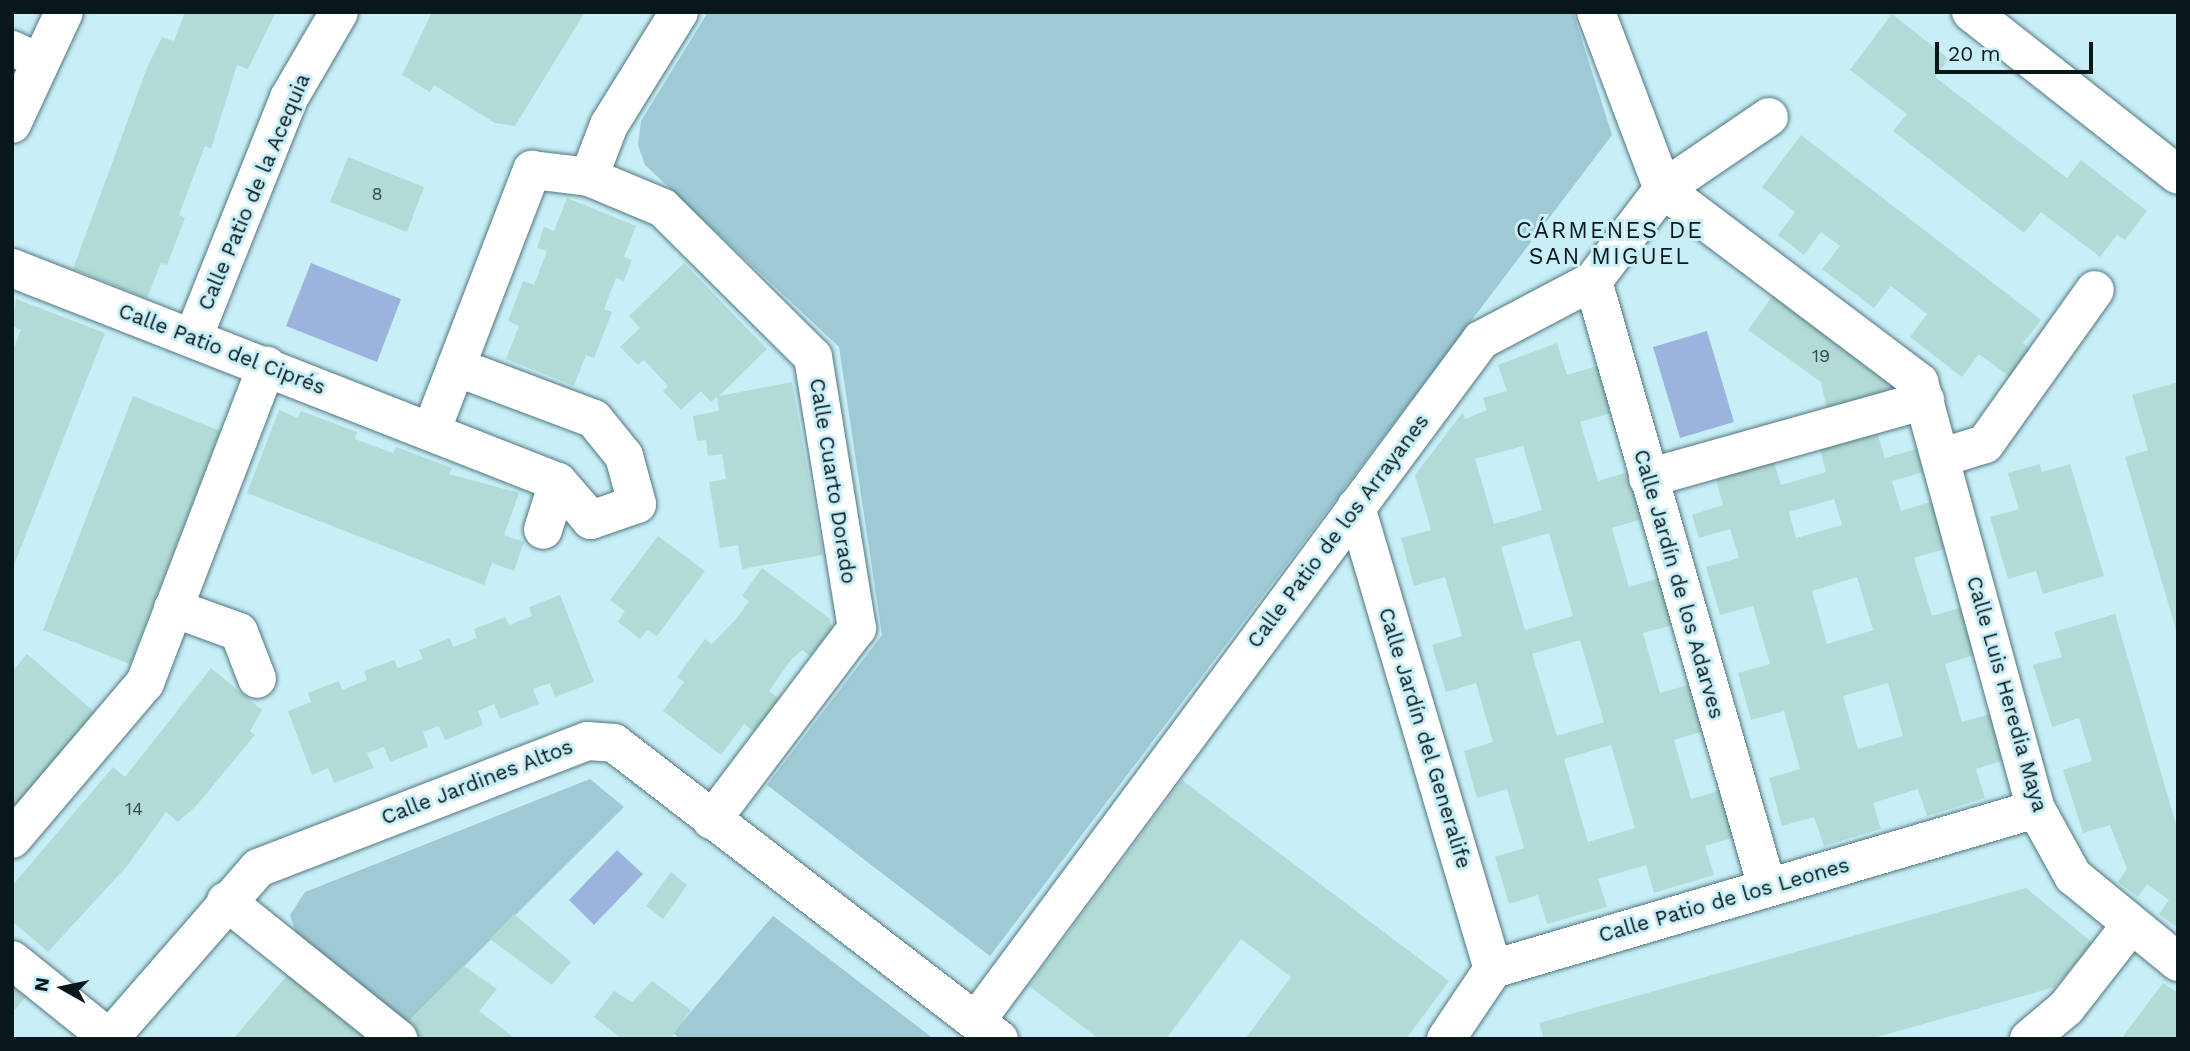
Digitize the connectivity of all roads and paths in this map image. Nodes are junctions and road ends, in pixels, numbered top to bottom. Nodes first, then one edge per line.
1 (64, 12) edge
2 (339, 12) edge
3 (680, 12) edge
4 (1596, 12) edge
5 (1971, 12) edge
6 (26, 55) edge
7 (1769, 117) dead end
8 (12, 124) edge
9 (2178, 175) edge
10 (589, 177) junction
11 (1663, 188) junction
12 (12, 268) edge
13 (1593, 281) junction
14 (2095, 290) dead end
15 (193, 338) junction
16 (267, 366) junction
17 (456, 367) junction
18 (1925, 400) junction
19 (432, 429) junction
20 (1943, 457) junction
21 (1648, 478) junction
22 (558, 482) junction
23 (1356, 507) junction
24 (543, 530) dead end
25 (173, 608) junction
26 (257, 679) dead end
27 (2036, 808) junction
28 (712, 820) junction
29 (12, 839) edge
30 (1768, 887) junction
31 (226, 901) junction
32 (2130, 926) junction
33 (12, 960) edge
34 (2178, 962) edge
35 (1493, 969) junction
36 (987, 1030) edge
37 (109, 1038) edge
38 (398, 1039) edge
39 (1446, 1039) edge
40 (2029, 1039) edge

1 - 6 street
2 - 15 street, Calle Patio de la Acequia
3 - 10 street
4 - 11 street
5 - 9 street
6 - 8 street
7 - 11 street, Calle Patio de los Arrayanes
10 - 17 street, Calle Cuarto Dorado
10 - 28 street, Calle Cuarto Dorado
11 - 13 street, Calle Patio de los Arrayanes
11 - 18 street, Calle Luis Heredia Maya
12 - 15 street, Calle Patio del Ciprés
13 - 21 street, Calle Jardín de los Adarves
13 - 23 street, Calle Patio de los Arrayanes
14 - 20 street
15 - 16 street, Calle Patio del Ciprés
16 - 19 street, Calle Patio del Ciprés
16 - 25 street
17 - 19 street
17 - 22 street, Calle Patio del Ciprés
18 - 20 street, Calle Luis Heredia Maya
18 - 21 street
19 - 22 street, Calle Patio del Ciprés
20 - 27 street, Calle Luis Heredia Maya
21 - 30 street, Calle Jardín de los Adarves
22 - 24 street
23 - 35 street, Calle Jardín del Generalife
23 - 36 street, Calle Patio de los Arrayanes
25 - 26 street
25 - 29 street
27 - 30 street, Calle Patio de los Leones
27 - 32 street, Calle Luis Heredia Maya
28 - 31 street, Calle Jardines Altos
28 - 36 street, Calle Jardines Altos
30 - 35 street, Calle Patio de los Leones
31 - 37 street, Calle Jardines Altos
31 - 38 street
32 - 34 street, Calle Luis Heredia Maya
32 - 40 street
33 - 37 street
35 - 39 street

